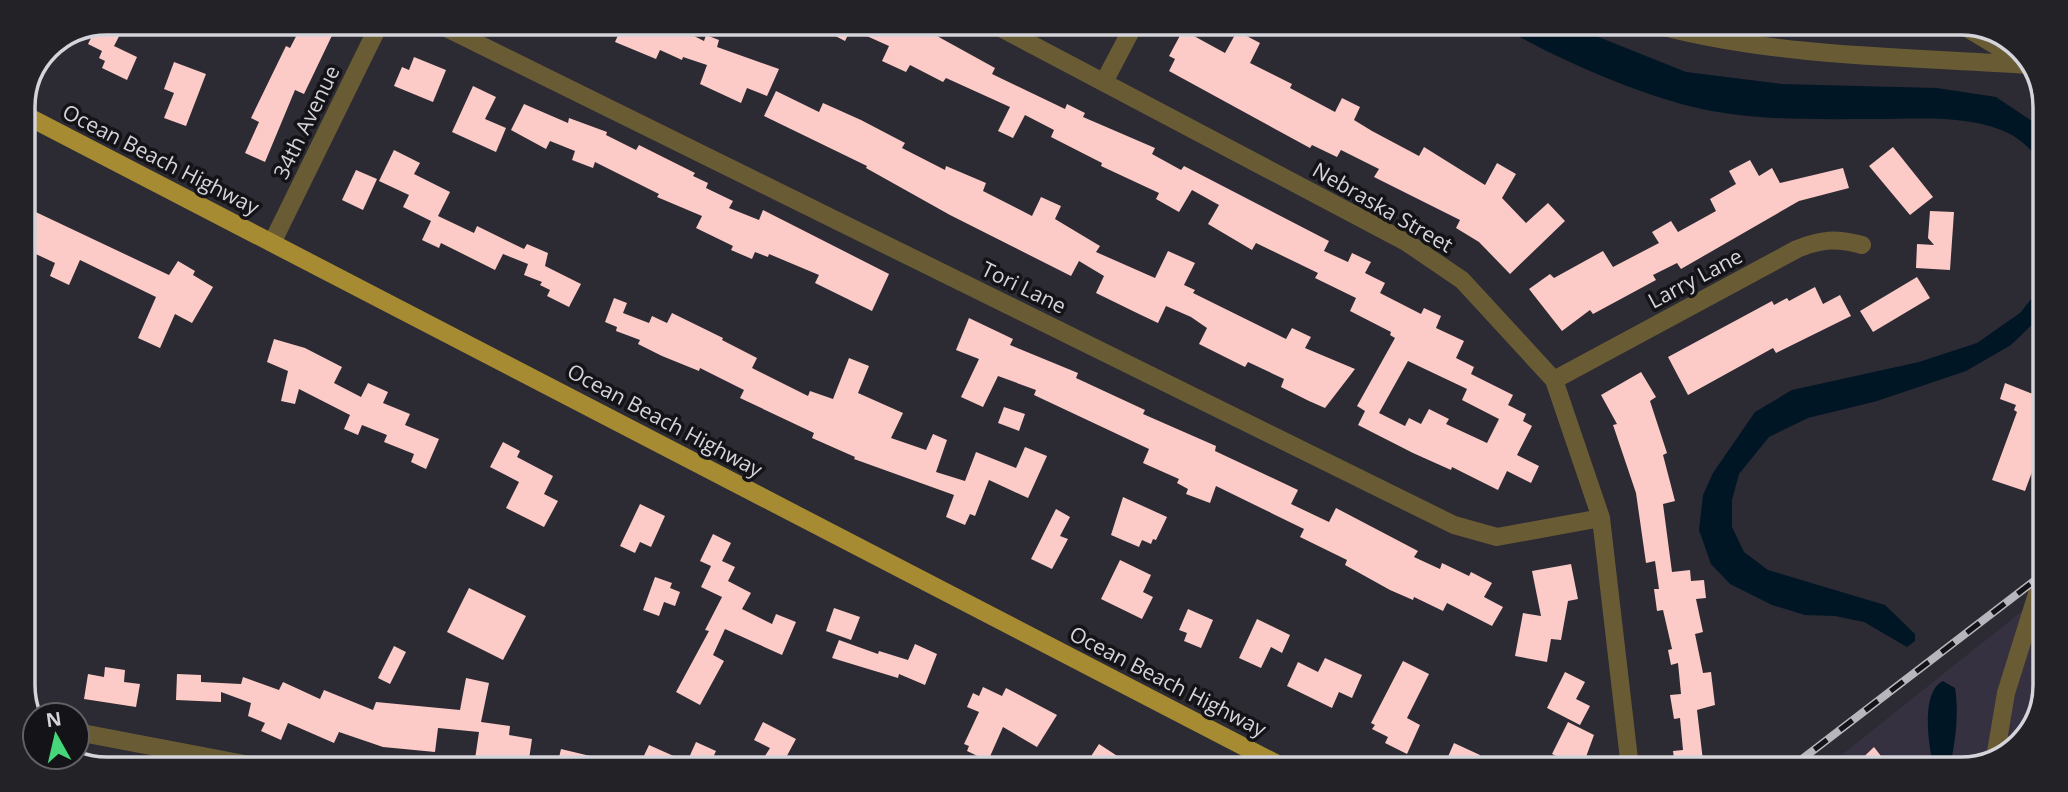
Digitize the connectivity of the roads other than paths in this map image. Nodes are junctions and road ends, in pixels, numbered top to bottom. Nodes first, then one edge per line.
1 (374, 35) edge
2 (460, 35) edge
3 (1014, 35) edge
4 (1129, 35) edge
5 (1695, 35) edge
6 (1985, 39) edge
7 (2012, 56) edge
8 (2020, 66) edge
9 (1104, 82) junction
10 (35, 120) edge
11 (273, 241) junction
12 (1862, 245) dead end
13 (1555, 380) junction
14 (1601, 518) junction
15 (2033, 607) edge
16 (91, 735) edge
17 (1997, 747) edge
18 (208, 757) edge
19 (1264, 757) edge
20 (1629, 757) edge

1 - 11 street, 34th Avenue
2 - 14 street, Tori Lane
3 - 9 street, Nebraska Street
4 - 9 street
5 - 8 street
6 - 7 street
9 - 13 street, Nebraska Street
10 - 11 main road, Ocean Beach Highway
11 - 19 main road, Ocean Beach Highway
12 - 13 street, Larry Lane
13 - 14 street, Nebraska Street
14 - 20 street, Nebraska Street
15 - 17 street
16 - 18 street

